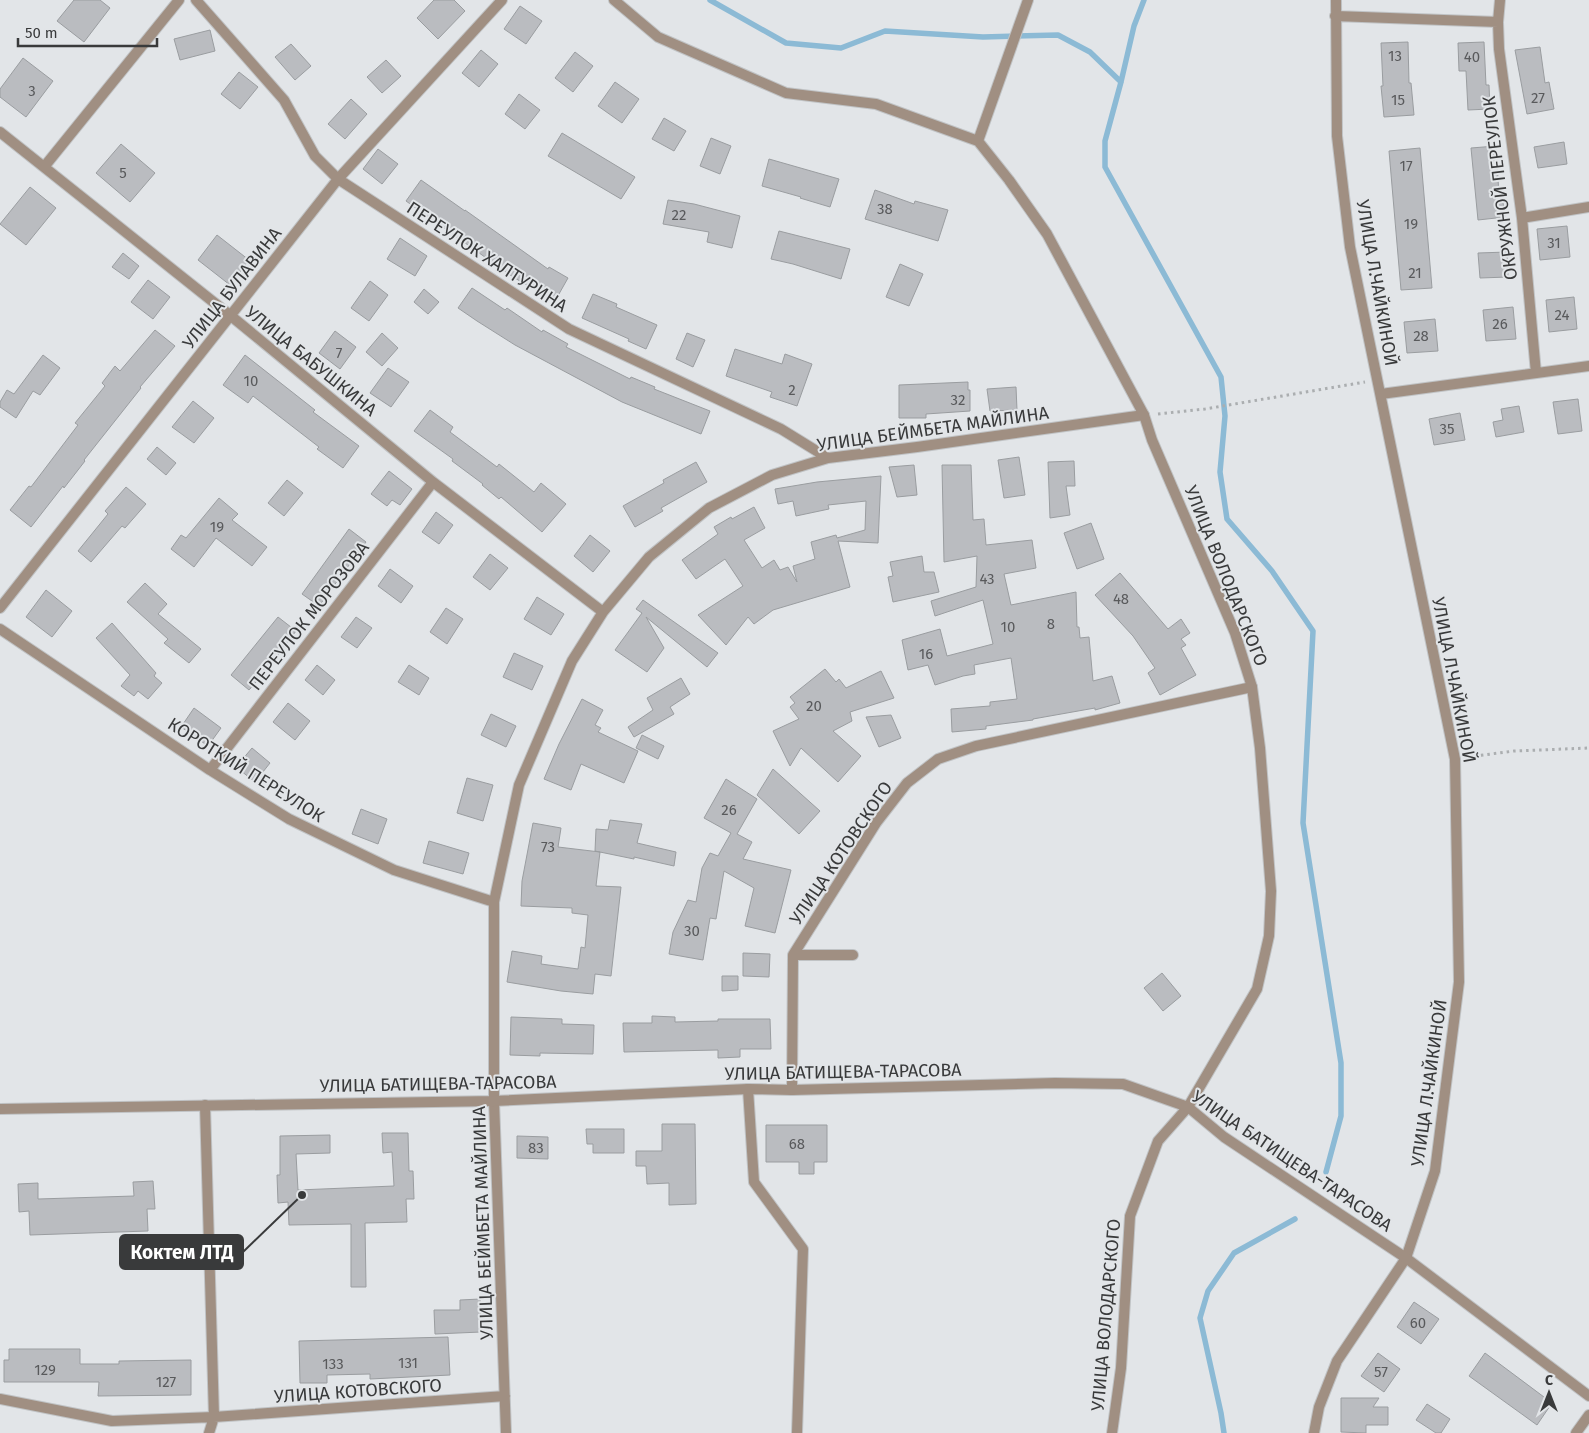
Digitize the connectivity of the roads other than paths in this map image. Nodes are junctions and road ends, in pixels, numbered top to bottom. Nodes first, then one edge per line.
1 (179, 0) edge
2 (196, 0) edge
3 (502, 0) edge
4 (614, 0) edge
5 (1028, 0) edge
6 (1336, 0) edge
7 (1500, 0) edge
8 (1335, 16) junction
9 (1498, 22) junction
10 (0, 132) edge
11 (978, 141) junction
12 (44, 167) junction
13 (338, 179) junction
14 (1589, 207) edge
15 (1522, 218) junction
16 (231, 316) junction
17 (1589, 366) edge
18 (1536, 373) junction
19 (1381, 394) junction
20 (1144, 415) junction
21 (828, 458) junction
22 (433, 482) junction
23 (0, 608) edge
24 (603, 612) junction
25 (0, 629) edge
26 (1252, 687) junction
27 (210, 770) junction
28 (494, 902) junction
29 (793, 955) junction
30 (853, 955) dead end
31 (748, 1089) junction
32 (792, 1090) junction
33 (494, 1101) junction
34 (205, 1105) junction
35 (1188, 1106) junction
36 (0, 1109) edge
37 (1406, 1258) junction
38 (505, 1396) junction
39 (1589, 1396) edge
40 (0, 1399) edge
41 (1589, 1416) edge
42 (214, 1417) junction
43 (209, 1433) edge
44 (506, 1433) edge
45 (797, 1433) edge
46 (1112, 1433) edge
47 (1314, 1433) edge
48 (1576, 1433) edge

1 - 12 street
2 - 13 street, ПЕРЕУЛОК ХАЛТУРИНА
3 - 13 street, УЛИЦА БУЛАВИНА
4 - 11 street
5 - 11 street
6 - 8 street, УЛИЦА Л.ЧАЙКИНОЙ
7 - 9 street, ОКРУЖНОЙ ПЕРЕУЛОК
8 - 9 street
8 - 19 street, УЛИЦА Л.ЧАЙКИНОЙ
9 - 15 street, ОКРУЖНОЙ ПЕРЕУЛОК
10 - 12 street, УЛИЦА БАБУШКИНА
11 - 20 street, УЛИЦА ВОЛОДАРСКОГО
12 - 16 street, УЛИЦА БАБУШКИНА
13 - 16 street, УЛИЦА БУЛАВИНА
13 - 21 street, ПЕРЕУЛОК ХАЛТУРИНА
14 - 15 street
15 - 18 street, ОКРУЖНОЙ ПЕРЕУЛОК
16 - 22 street, УЛИЦА БАБУШКИНА
16 - 23 street, УЛИЦА БУЛАВИНА
17 - 18 street
18 - 19 street
19 - 37 street, УЛИЦА Л.ЧАЙКИНОЙ
20 - 21 street, УЛИЦА БЕЙМБЕТА МАЙЛИНА
20 - 26 street, УЛИЦА ВОЛОДАРСКОГО
21 - 24 street, УЛИЦА БЕЙМБЕТА МАЙЛИНА
22 - 24 street, УЛИЦА БАБУШКИНА
22 - 27 street, ПЕРЕУЛОК МОРОЗОВА
24 - 28 street, УЛИЦА БЕЙМБЕТА МАЙЛИНА
25 - 27 street, КОРОТКИЙ ПЕРЕУЛОК
26 - 29 street, УЛИЦА КОТОВСКОГО
26 - 35 street, УЛИЦА ВОЛОДАРСКОГО
27 - 28 street, КОРОТКИЙ ПЕРЕУЛОК
28 - 33 street, УЛИЦА БЕЙМБЕТА МАЙЛИНА
29 - 30 street
29 - 32 street
31 - 32 street, УЛИЦА БАТИЩЕВА-ТАРАСОВА
31 - 33 street, УЛИЦА БАТИЩЕВА-ТАРАСОВА
31 - 45 street
32 - 35 street, УЛИЦА БАТИЩЕВА-ТАРАСОВА
33 - 34 street, УЛИЦА БАТИЩЕВА-ТАРАСОВА
33 - 38 street, УЛИЦА БЕЙМБЕТА МАЙЛИНА
34 - 36 street, УЛИЦА БАТИЩЕВА-ТАРАСОВА
34 - 42 street
35 - 37 street, УЛИЦА БАТИЩЕВА-ТАРАСОВА
35 - 46 street, УЛИЦА ВОЛОДАРСКОГО
37 - 39 street, УЛИЦА БАТИЩЕВА-ТАРАСОВА
37 - 47 street, УЛИЦА Л.ЧАЙКИНОЙ
38 - 42 street, УЛИЦА КОТОВСКОГО
38 - 44 street, УЛИЦА БЕЙМБЕТА МАЙЛИНА
40 - 42 street, УЛИЦА КОТОВСКОГО
41 - 48 street
42 - 43 street

